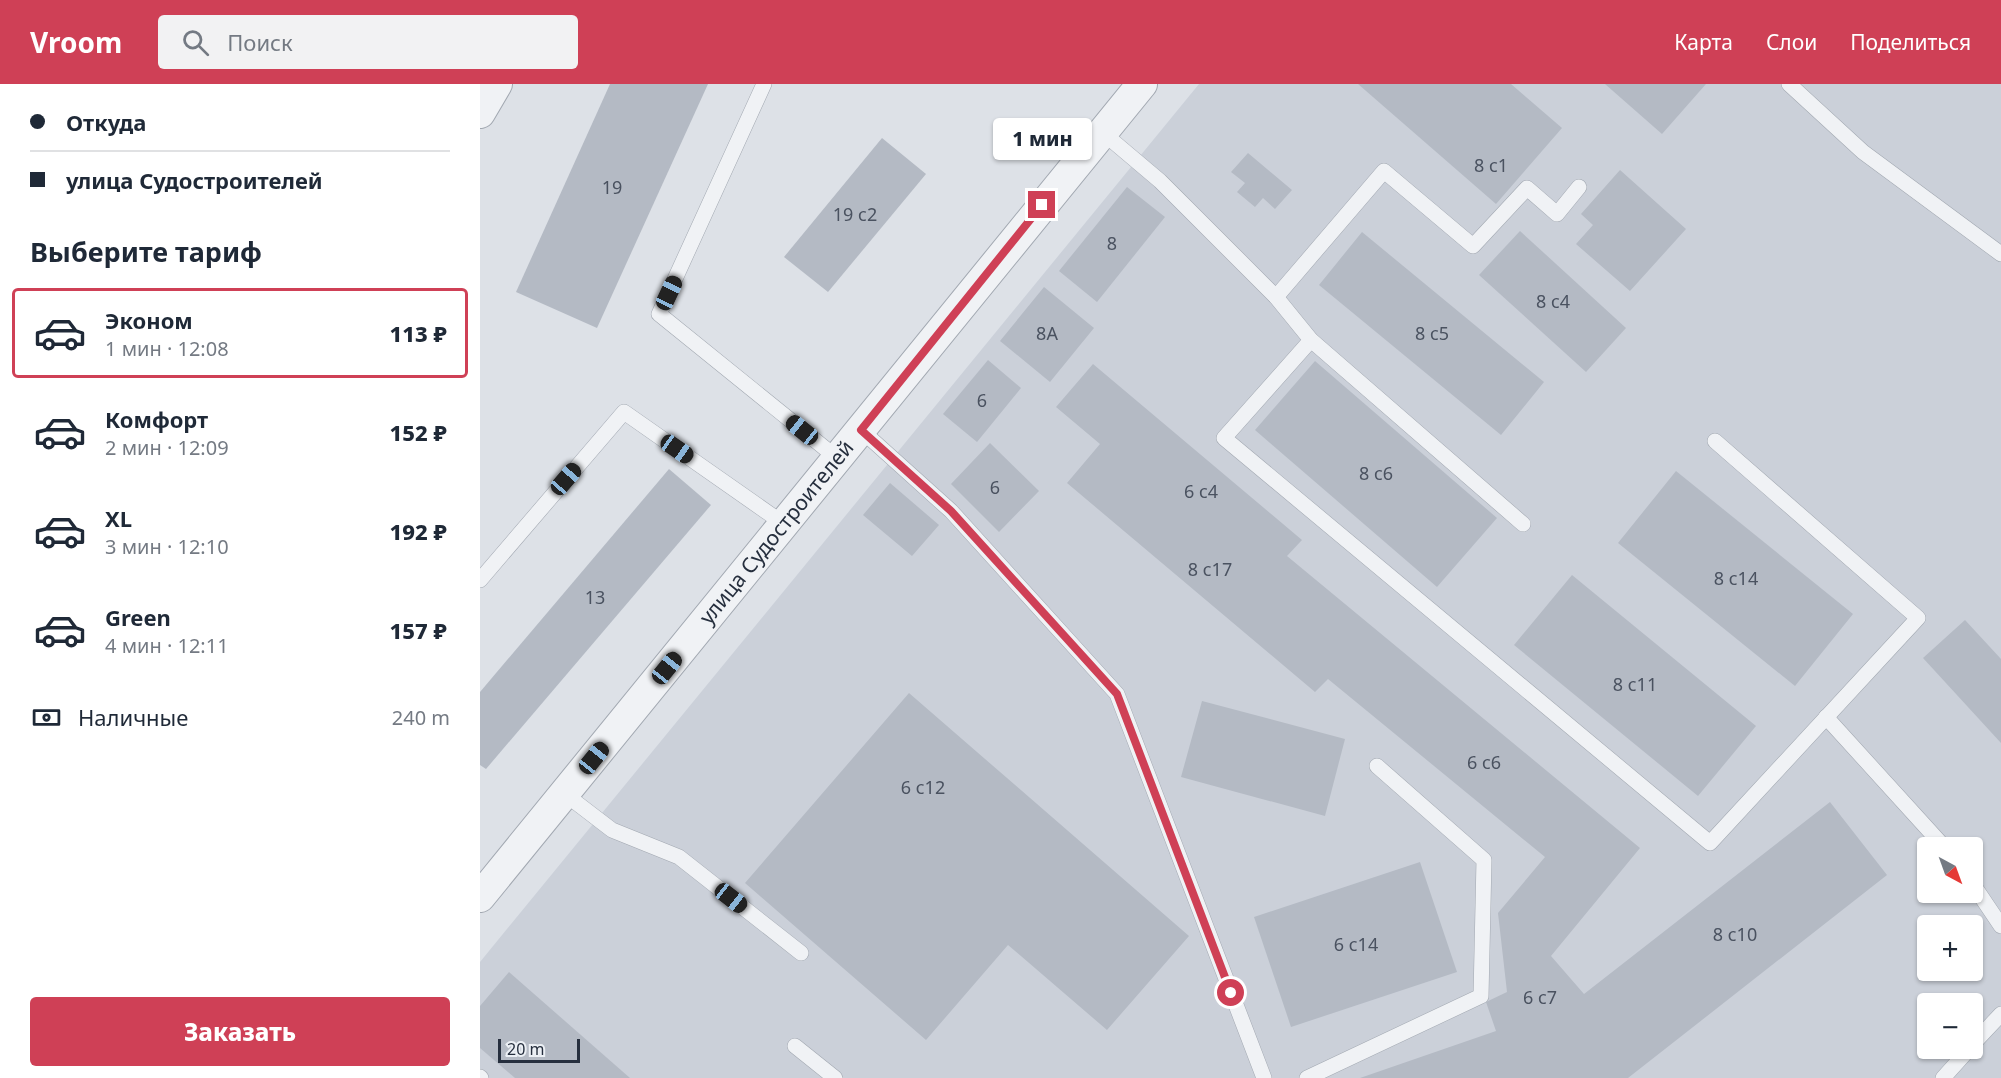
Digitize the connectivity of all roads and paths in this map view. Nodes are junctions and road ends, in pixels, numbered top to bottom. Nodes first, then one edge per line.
1 (497, 84) edge
2 (764, 84) edge
3 (1142, 84) edge
4 (1790, 84) edge
5 (480, 113) edge
6 (1102, 132) junction
7 (1579, 188) dead end
8 (2001, 254) edge
9 (1276, 297) junction
10 (1311, 340) junction
11 (861, 430) junction
12 (1715, 441) dead end
13 (837, 458) junction
14 (784, 524) junction
15 (1523, 524) dead end
16 (480, 580) edge
17 (1826, 717) junction
18 (1377, 766) dead end
19 (565, 794) junction
20 (1936, 837) edge
21 (486, 880) edge
22 (1983, 899) edge
23 (2001, 926) edge
24 (801, 953) dead end
25 (2001, 1014) edge
26 (1983, 1034) edge
27 (795, 1046) dead end
28 (1960, 1059) edge
29 (835, 1078) edge
30 (1264, 1078) edge
31 (1307, 1078) edge
32 (1943, 1078) edge

1 - 5 street
2 - 13 lane
3 - 6 street, улица Судостроителей
4 - 8 lane
6 - 9 lane
6 - 11 street, улица Судостроителей
7 - 9 lane
9 - 10 lane
10 - 15 lane
10 - 17 lane
11 - 13 street, улица Судостроителей
11 - 30 lane
12 - 17 lane
13 - 14 street, улица Судостроителей
14 - 16 lane
14 - 19 street, улица Судостроителей
17 - 20 lane
18 - 31 lane
19 - 21 street, улица Судостроителей
19 - 24 lane
22 - 23 lane
25 - 26 lane
27 - 29 lane
28 - 32 lane

